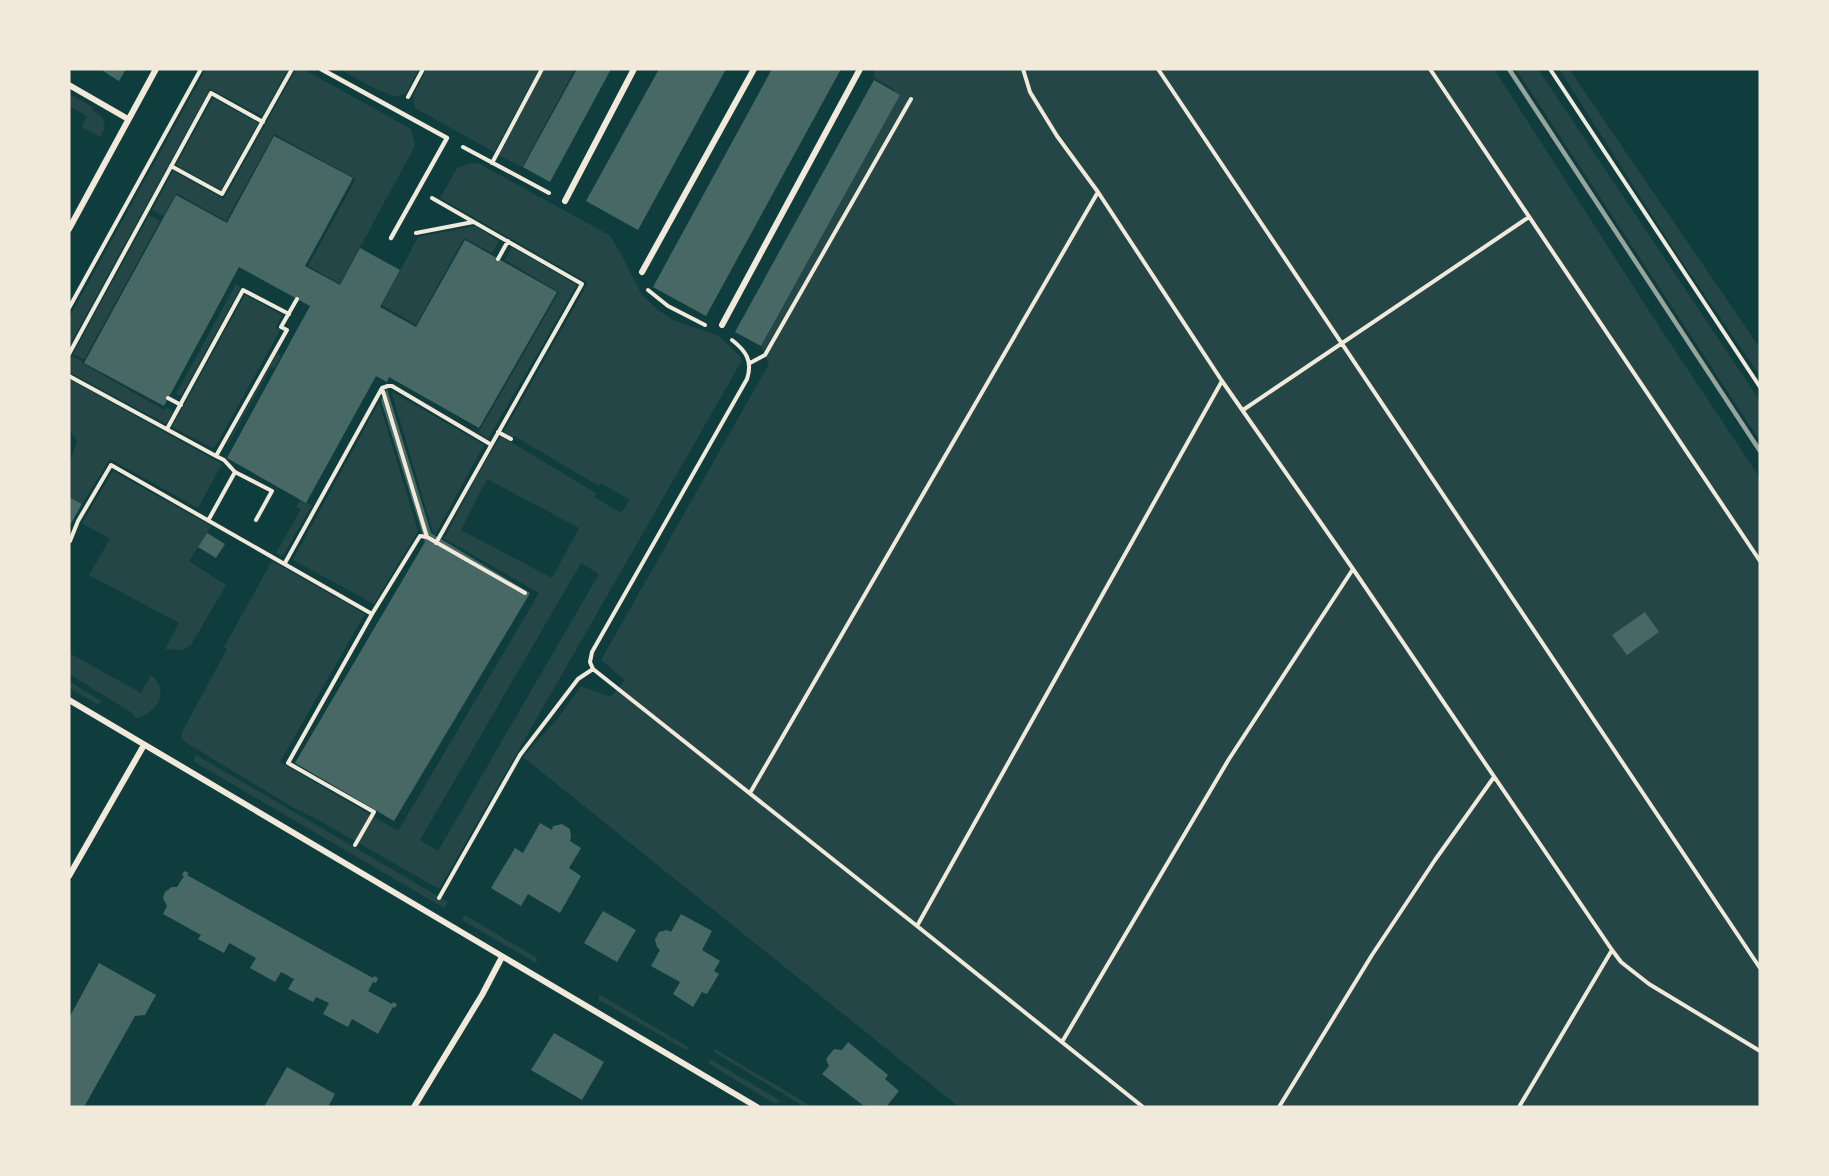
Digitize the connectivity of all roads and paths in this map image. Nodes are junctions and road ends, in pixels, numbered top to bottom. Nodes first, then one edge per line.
1 (156, 69) edge
2 (201, 69) edge
3 (292, 69) edge
4 (321, 69) edge
5 (423, 69) edge
6 (542, 69) edge
7 (634, 69) edge
8 (754, 69) edge
9 (860, 69) edge
10 (1023, 69) edge
11 (1158, 69) edge
12 (1431, 69) edge
13 (1550, 69) edge
14 (69, 85) edge
15 (911, 99) dead end
16 (400, 112) junction
17 (128, 118) junction
18 (263, 122) junction
19 (447, 138) junction
20 (492, 163) junction
21 (171, 166) junction
22 (417, 191) junction
23 (1098, 192) junction
24 (565, 201) joint
25 (1529, 217) junction
26 (474, 221) junction
27 (69, 229) edge
28 (391, 238) joint
29 (508, 241) junction
30 (498, 259) dead end
31 (642, 272) joint
32 (297, 298) dead end
33 (69, 308) edge
34 (289, 314) junction
35 (721, 329) junction
36 (1342, 343) junction
37 (69, 354) edge
38 (750, 363) junction
39 (69, 376) edge
40 (1222, 381) junction
41 (1760, 387) edge
42 (382, 388) junction
43 (168, 398) dead end
44 (181, 405) junction
45 (1243, 410) junction
46 (167, 429) junction
47 (498, 432) junction
48 (511, 440) dead end
49 (490, 444) junction
50 (216, 456) junction
51 (235, 472) junction
52 (208, 519) junction
53 (256, 520) dead end
54 (427, 537) junction
55 (70, 541) dead end
56 (436, 543) junction
57 (1760, 561) edge
58 (285, 563) junction
59 (1353, 569) junction
60 (525, 593) dead end
61 (372, 614) junction
62 (593, 669) junction
63 (69, 700) edge
64 (144, 745) junction
65 (1494, 777) junction
66 (750, 793) junction
67 (355, 845) dead end
68 (69, 876) edge
69 (430, 914) junction
70 (917, 926) junction
71 (1612, 950) junction
72 (502, 957) junction
73 (1760, 968) edge
74 (1062, 1042) junction
75 (1760, 1051) edge
76 (414, 1107) edge
77 (757, 1107) edge
78 (1143, 1107) edge
79 (1279, 1107) edge
80 (1519, 1107) edge

1 - 17 street
2 - 33 path
3 - 18 path
4 - 16 lane
5 - 16 path
6 - 20 path
7 - 24 street
8 - 31 street
9 - 35 street
10 - 23 path
11 - 36 path
12 - 25 path
13 - 41 path
14 - 17 street
15 - 38 path
16 - 19 lane
17 - 27 street
18 - 21 path
18 - 21 path
19 - 20 path
19 - 22 lane
20 - 24 path
21 - 37 path
22 - 26 path
22 - 28 lane
23 - 40 path
23 - 66 path
25 - 36 path
25 - 57 path
26 - 28 path
26 - 29 path
29 - 30 path
29 - 47 path
31 - 35 path
32 - 34 path
34 - 44 path
34 - 50 path
35 - 38 path
36 - 45 path
36 - 73 path
38 - 62 path
39 - 46 path
40 - 45 path
40 - 70 path
42 - 49 path
42 - 54 path
42 - 58 path
43 - 44 path
44 - 46 path
45 - 59 path
46 - 50 path
47 - 48 path
47 - 49 path
49 - 56 path
50 - 51 path
51 - 52 path
51 - 53 path
52 - 55 path
52 - 58 path
54 - 56 path
54 - 61 path
56 - 60 path
58 - 61 path
59 - 65 path
59 - 74 path
61 - 67 path
62 - 66 path
62 - 69 path
63 - 64 street
64 - 68 street
64 - 69 street
65 - 71 path
65 - 79 path
66 - 70 path
69 - 72 street
70 - 74 path
71 - 75 path
71 - 80 path
72 - 76 street
72 - 77 street
74 - 78 path

